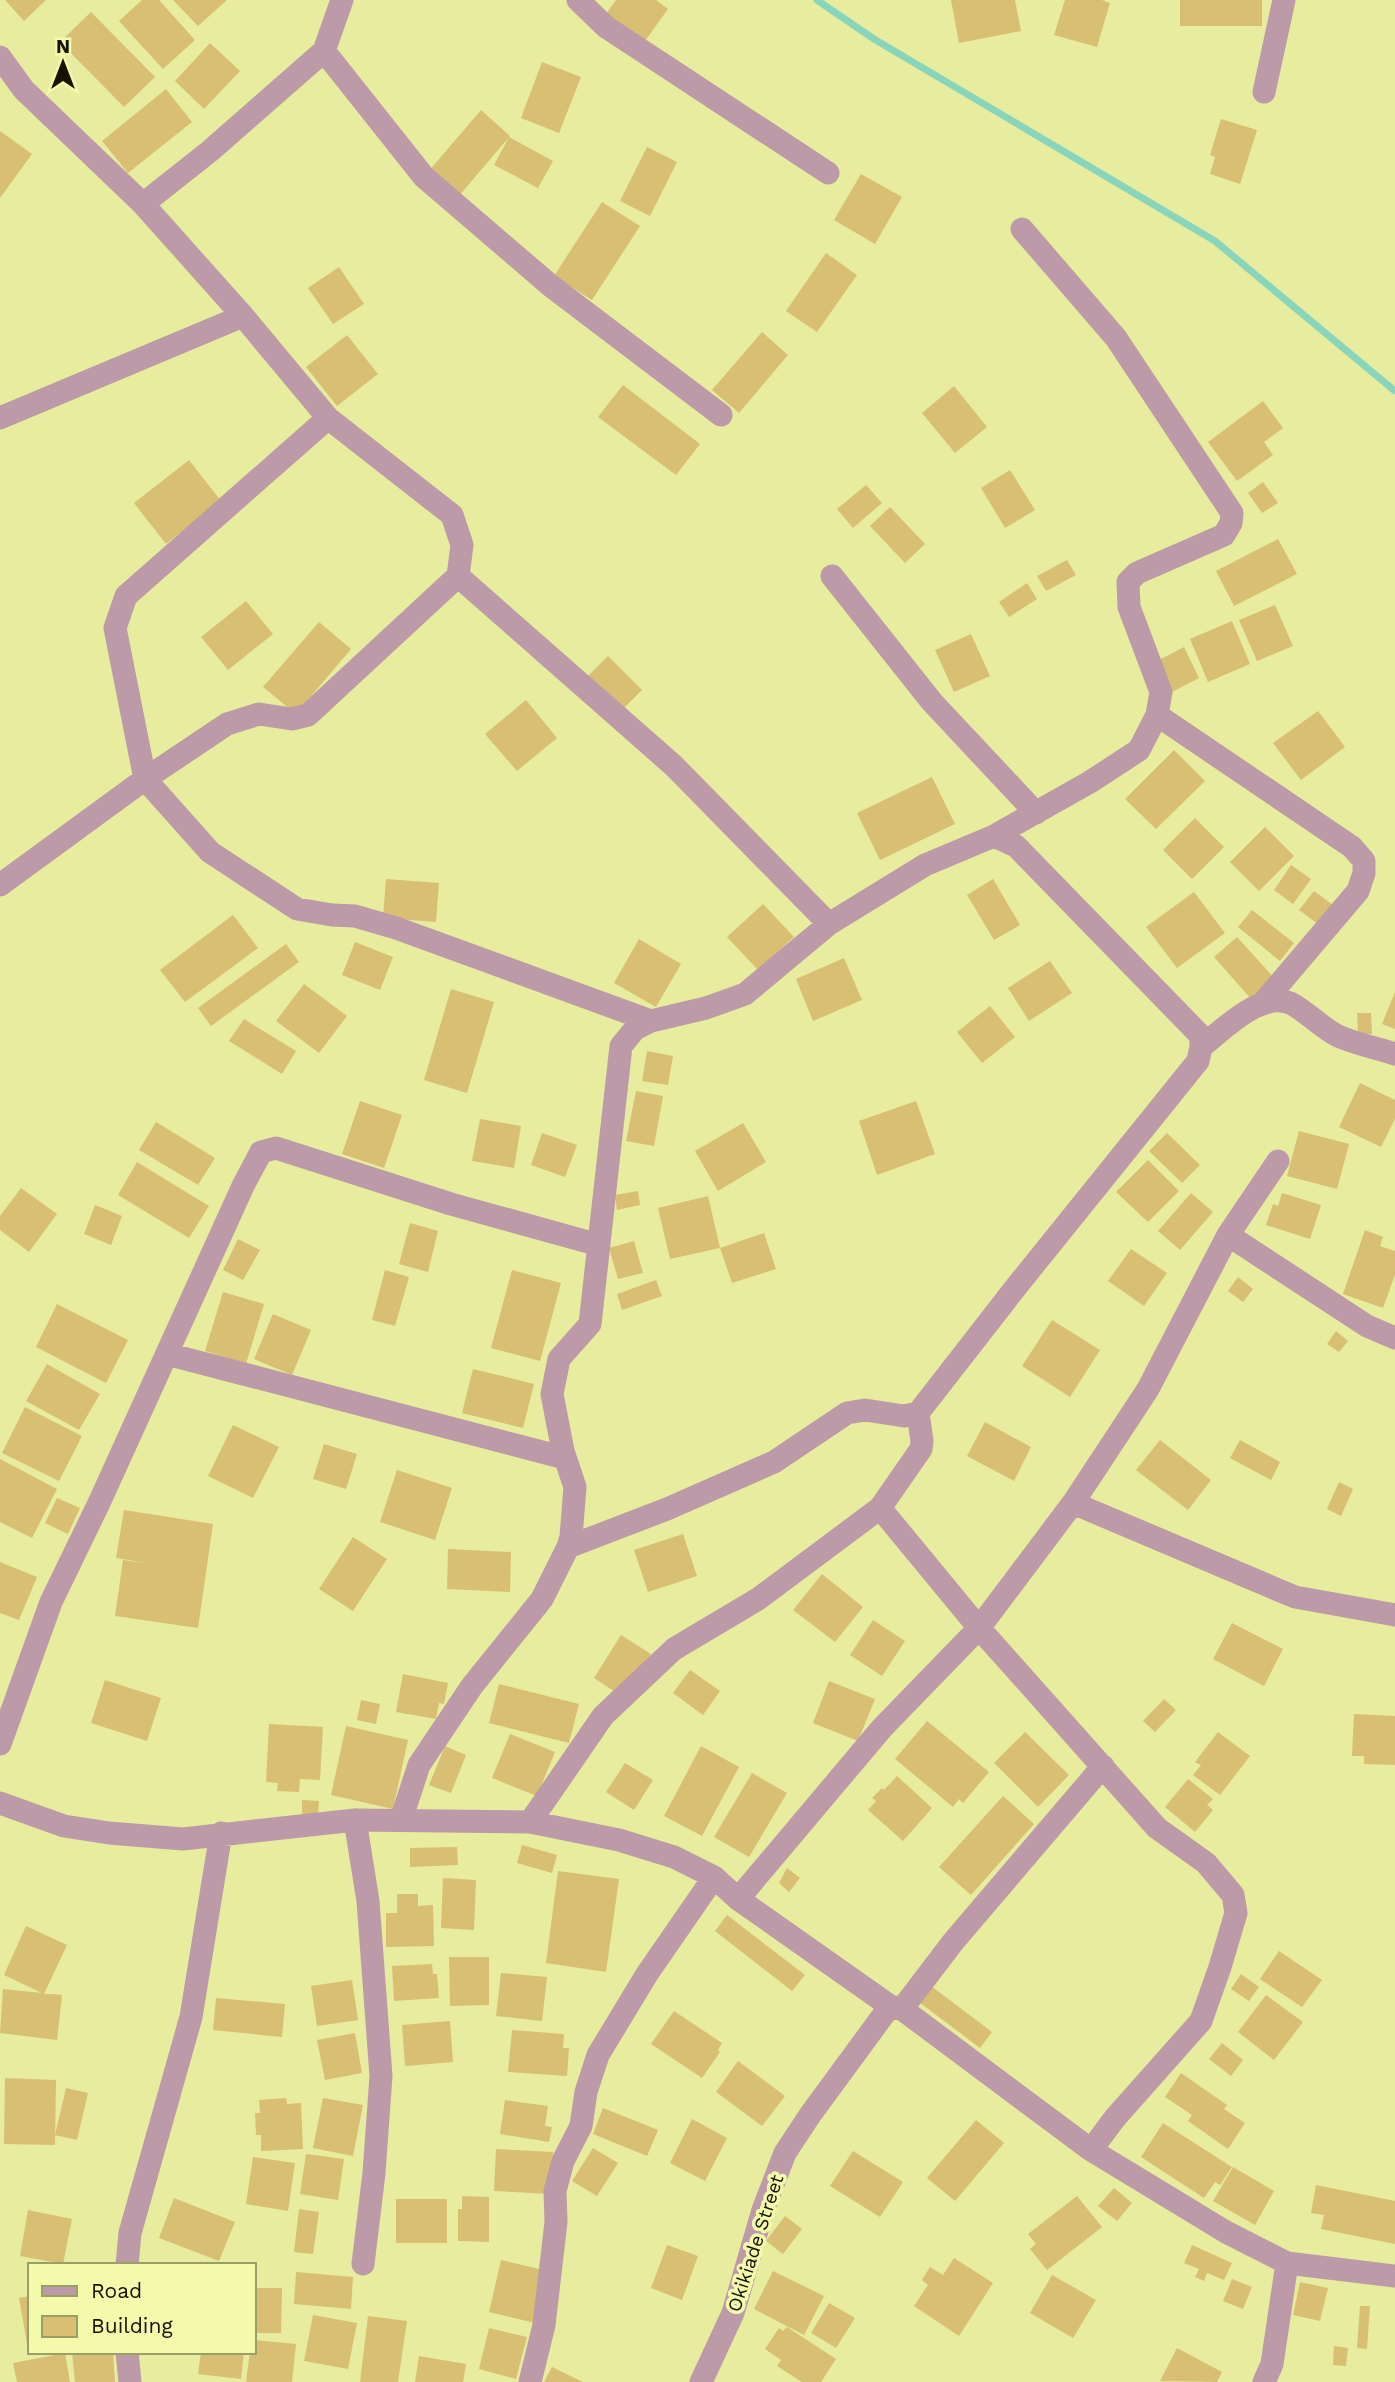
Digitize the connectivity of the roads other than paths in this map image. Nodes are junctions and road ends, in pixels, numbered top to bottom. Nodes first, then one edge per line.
1 (342, 0) edge
2 (578, 0) edge
3 (1284, 0) edge
4 (324, 51) junction
5 (0, 57) edge
6 (1264, 92) dead end
7 (828, 173) dead end
8 (143, 204) junction
9 (1021, 229) dead end
10 (243, 316) junction
11 (721, 415) dead end
12 (0, 418) edge
13 (328, 418) junction
14 (458, 576) junction
15 (832, 576) dead end
16 (1157, 715) junction
17 (145, 779) junction
18 (1036, 813) junction
19 (994, 836) junction
20 (0, 885) edge
21 (829, 924) junction
22 (1263, 1003) junction
23 (651, 1021) junction
24 (1201, 1047) junction
25 (1395, 1055) edge
26 (1278, 1161) dead end
27 (1228, 1235) junction
28 (599, 1245) junction
29 (1395, 1338) edge
30 (167, 1354) junction
31 (918, 1413) junction
32 (565, 1458) junction
33 (1073, 1503) junction
34 (880, 1508) junction
35 (568, 1547) junction
36 (1395, 1615) edge
37 (979, 1628) junction
38 (0, 1744) edge
39 (1103, 1766) junction
40 (0, 1804) edge
41 (355, 1820) junction
42 (401, 1821) junction
43 (530, 1822) junction
44 (221, 1833) junction
45 (714, 1877) junction
46 (738, 1899) junction
47 (896, 2008) junction
48 (1091, 2150) junction
49 (127, 2263) edge
50 (1287, 2263) junction
51 (363, 2264) dead end
52 (1395, 2276) edge
53 (127, 2354) edge
54 (130, 2382) edge
55 (530, 2382) edge
56 (701, 2382) edge
57 (1264, 2382) edge

1 - 4 street
2 - 7 street
3 - 6 street
4 - 8 street
4 - 11 street
5 - 8 street
8 - 10 street
9 - 16 street
10 - 12 street
10 - 13 street
13 - 14 street
13 - 17 street
14 - 17 street
14 - 21 street
15 - 18 street
16 - 18 street
16 - 22 street
17 - 20 street
17 - 23 street
18 - 19 street
19 - 21 street
19 - 24 street
21 - 23 street
22 - 24 street
22 - 25 street
23 - 28 street
24 - 31 street
26 - 27 street
27 - 29 street
27 - 33 street
28 - 30 street
28 - 32 street
30 - 32 street
30 - 38 street
31 - 34 street
31 - 35 street
32 - 35 street
33 - 36 street
33 - 37 street
34 - 37 street
34 - 43 street
35 - 42 street
37 - 39 street
37 - 46 street
39 - 47 street, Okikiade Street
39 - 48 street
40 - 44 street
41 - 42 street
41 - 44 street
41 - 51 street
42 - 43 street
43 - 45 street
44 - 49 street
45 - 46 street
45 - 55 street
46 - 47 street
47 - 48 street
47 - 56 street, Okikiade Street
48 - 50 street
50 - 52 street
50 - 57 street
53 - 54 street

